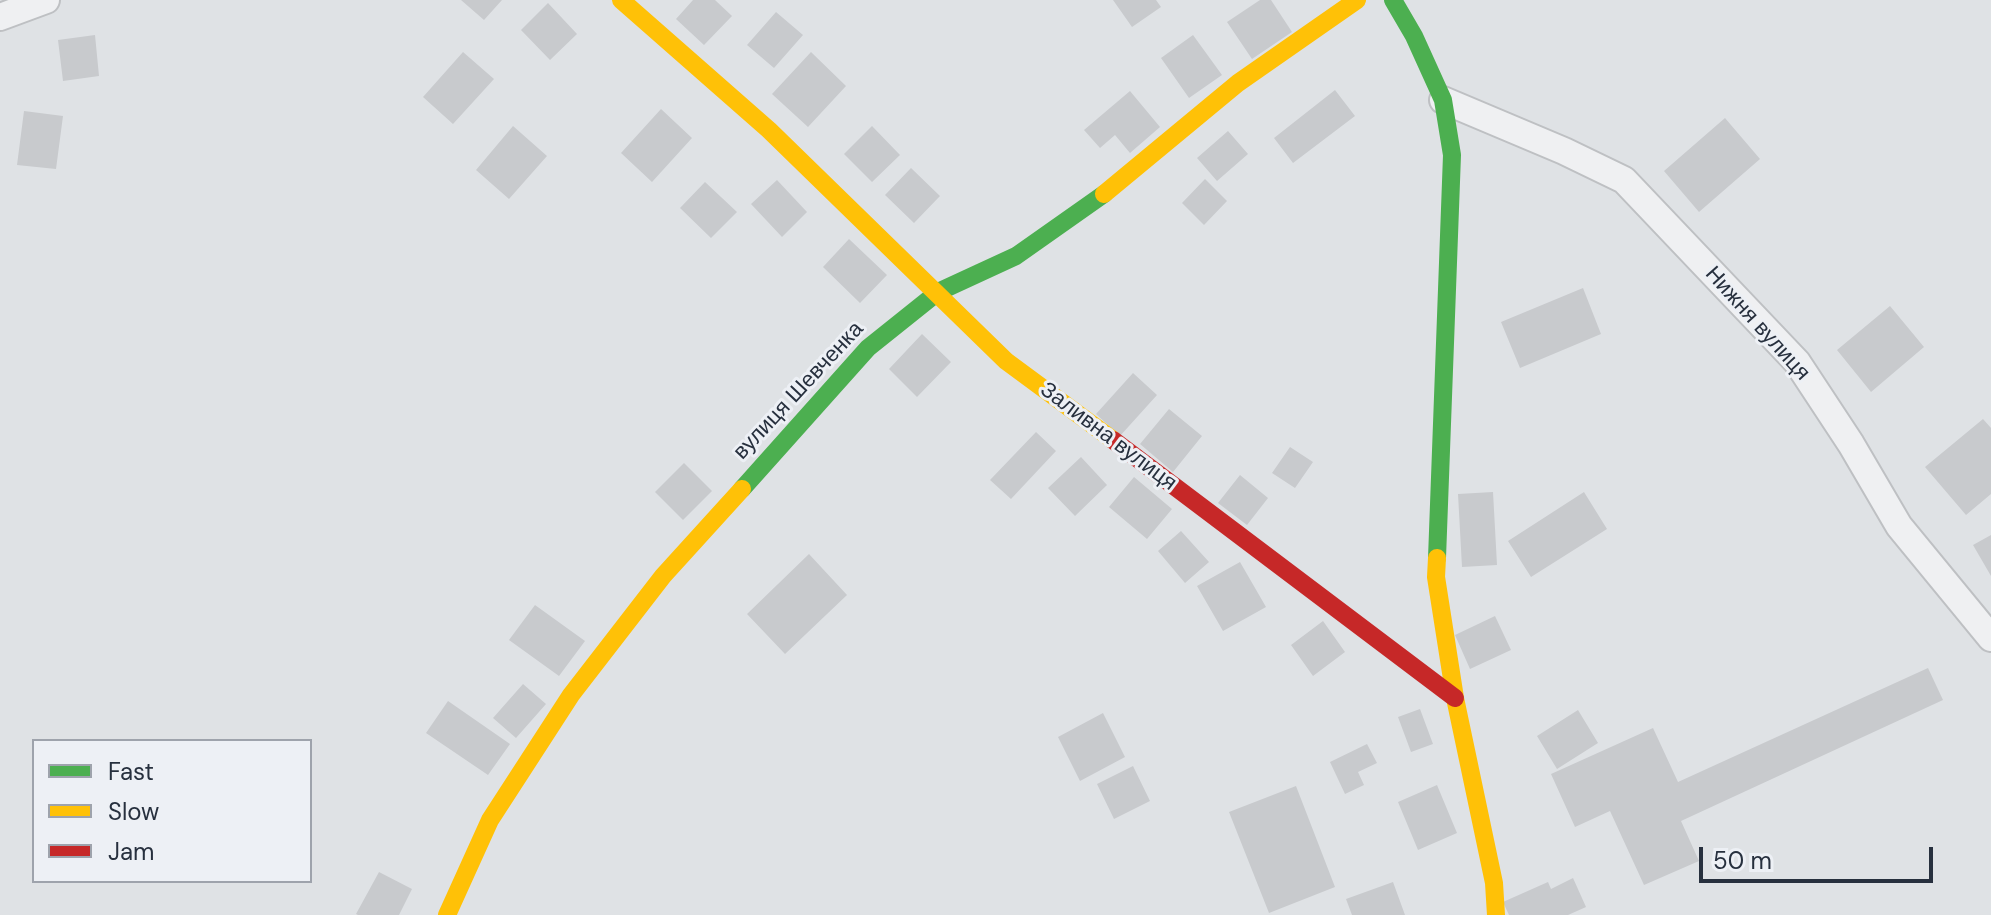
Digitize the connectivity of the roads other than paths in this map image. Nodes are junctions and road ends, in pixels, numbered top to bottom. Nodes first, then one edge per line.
1 (46, 0) edge
2 (621, 0) edge
3 (1357, 0) edge
4 (1393, 0) edge
5 (0, 17) edge
6 (1443, 100) junction
7 (938, 292) junction
8 (1991, 638) edge
9 (1455, 698) junction
10 (447, 915) edge
11 (1496, 915) edge

1 - 5 street
2 - 7 street, Заливна вулиця
3 - 7 street, вулиця Шевченка
4 - 6 street
6 - 8 street, Нижня вулиця
6 - 9 street
7 - 9 street, Заливна вулиця
7 - 10 street, вулиця Шевченка
9 - 11 street

